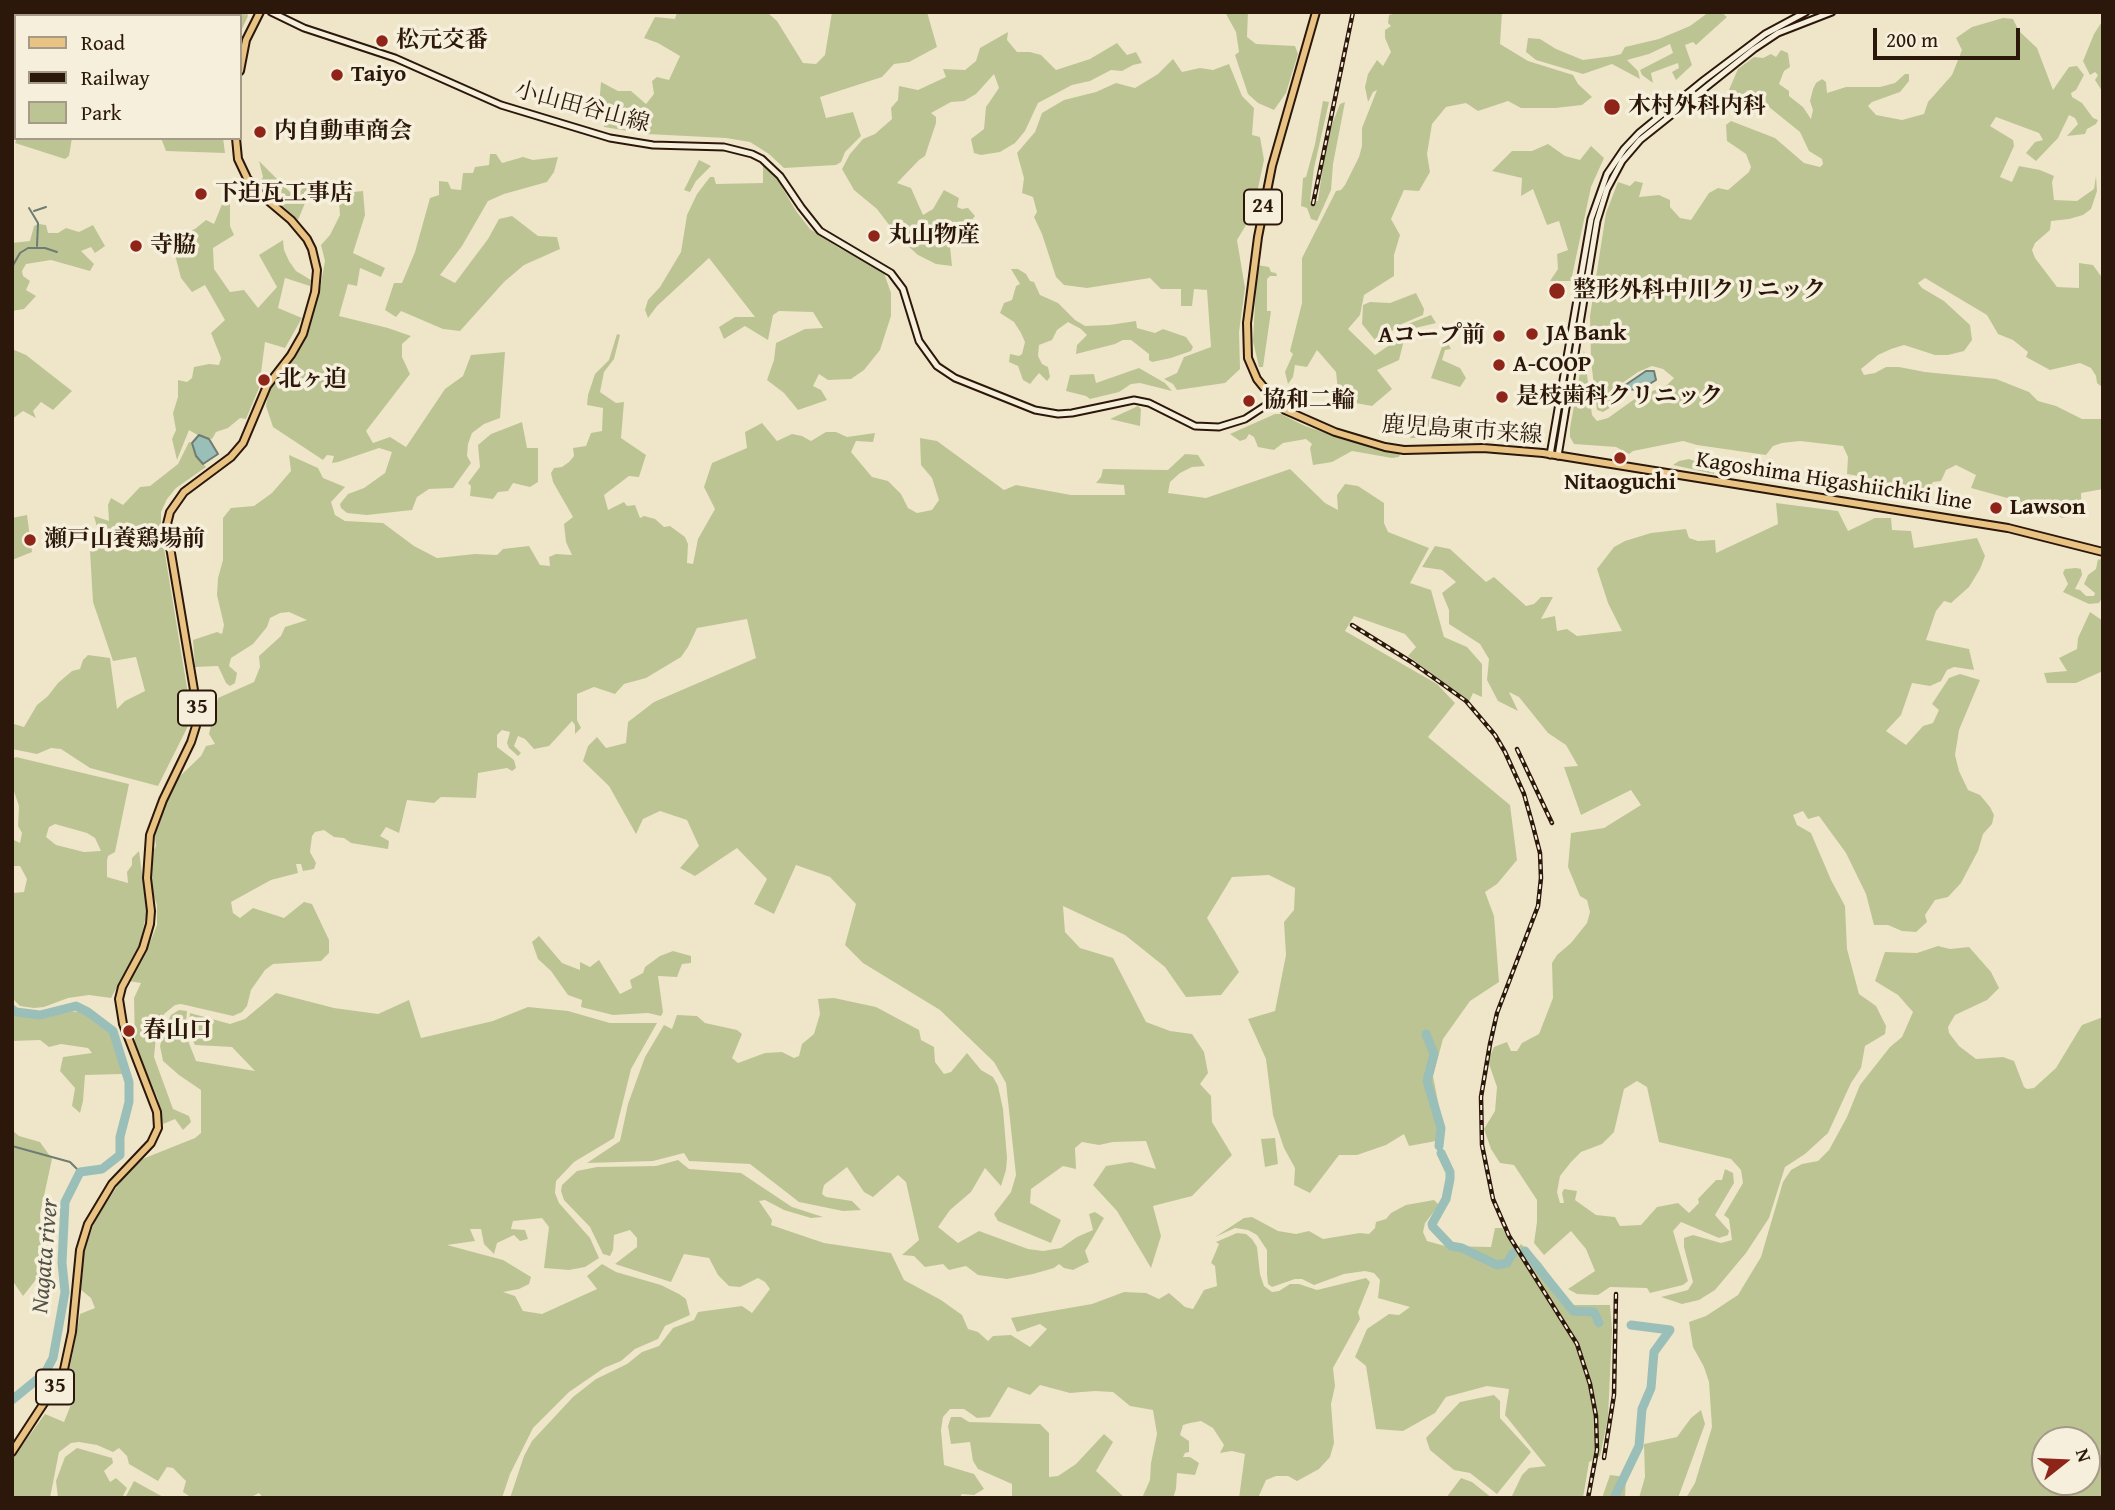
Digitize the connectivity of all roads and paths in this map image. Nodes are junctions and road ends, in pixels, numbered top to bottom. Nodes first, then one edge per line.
1 (260, 12) edge
2 (271, 12) edge
3 (1316, 12) edge
4 (1807, 12) edge
5 (1832, 12) edge
6 (242, 61) edge
7 (236, 140) edge
8 (1604, 187) junction
9 (1274, 400) junction
10 (1554, 455) junction
11 (2103, 552) edge
12 (12, 1452) edge

1 - 6 main road
2 - 9 main road, 小山田谷山線
3 - 9 main road, 鹿児島東市来線 / 24
4 - 8 main road
5 - 8 main road
7 - 12 main road, 35
8 - 10 main road
9 - 10 main road, 鹿児島東市来線 / 24
10 - 11 main road, Kagoshima Higashiichiki line / 24

